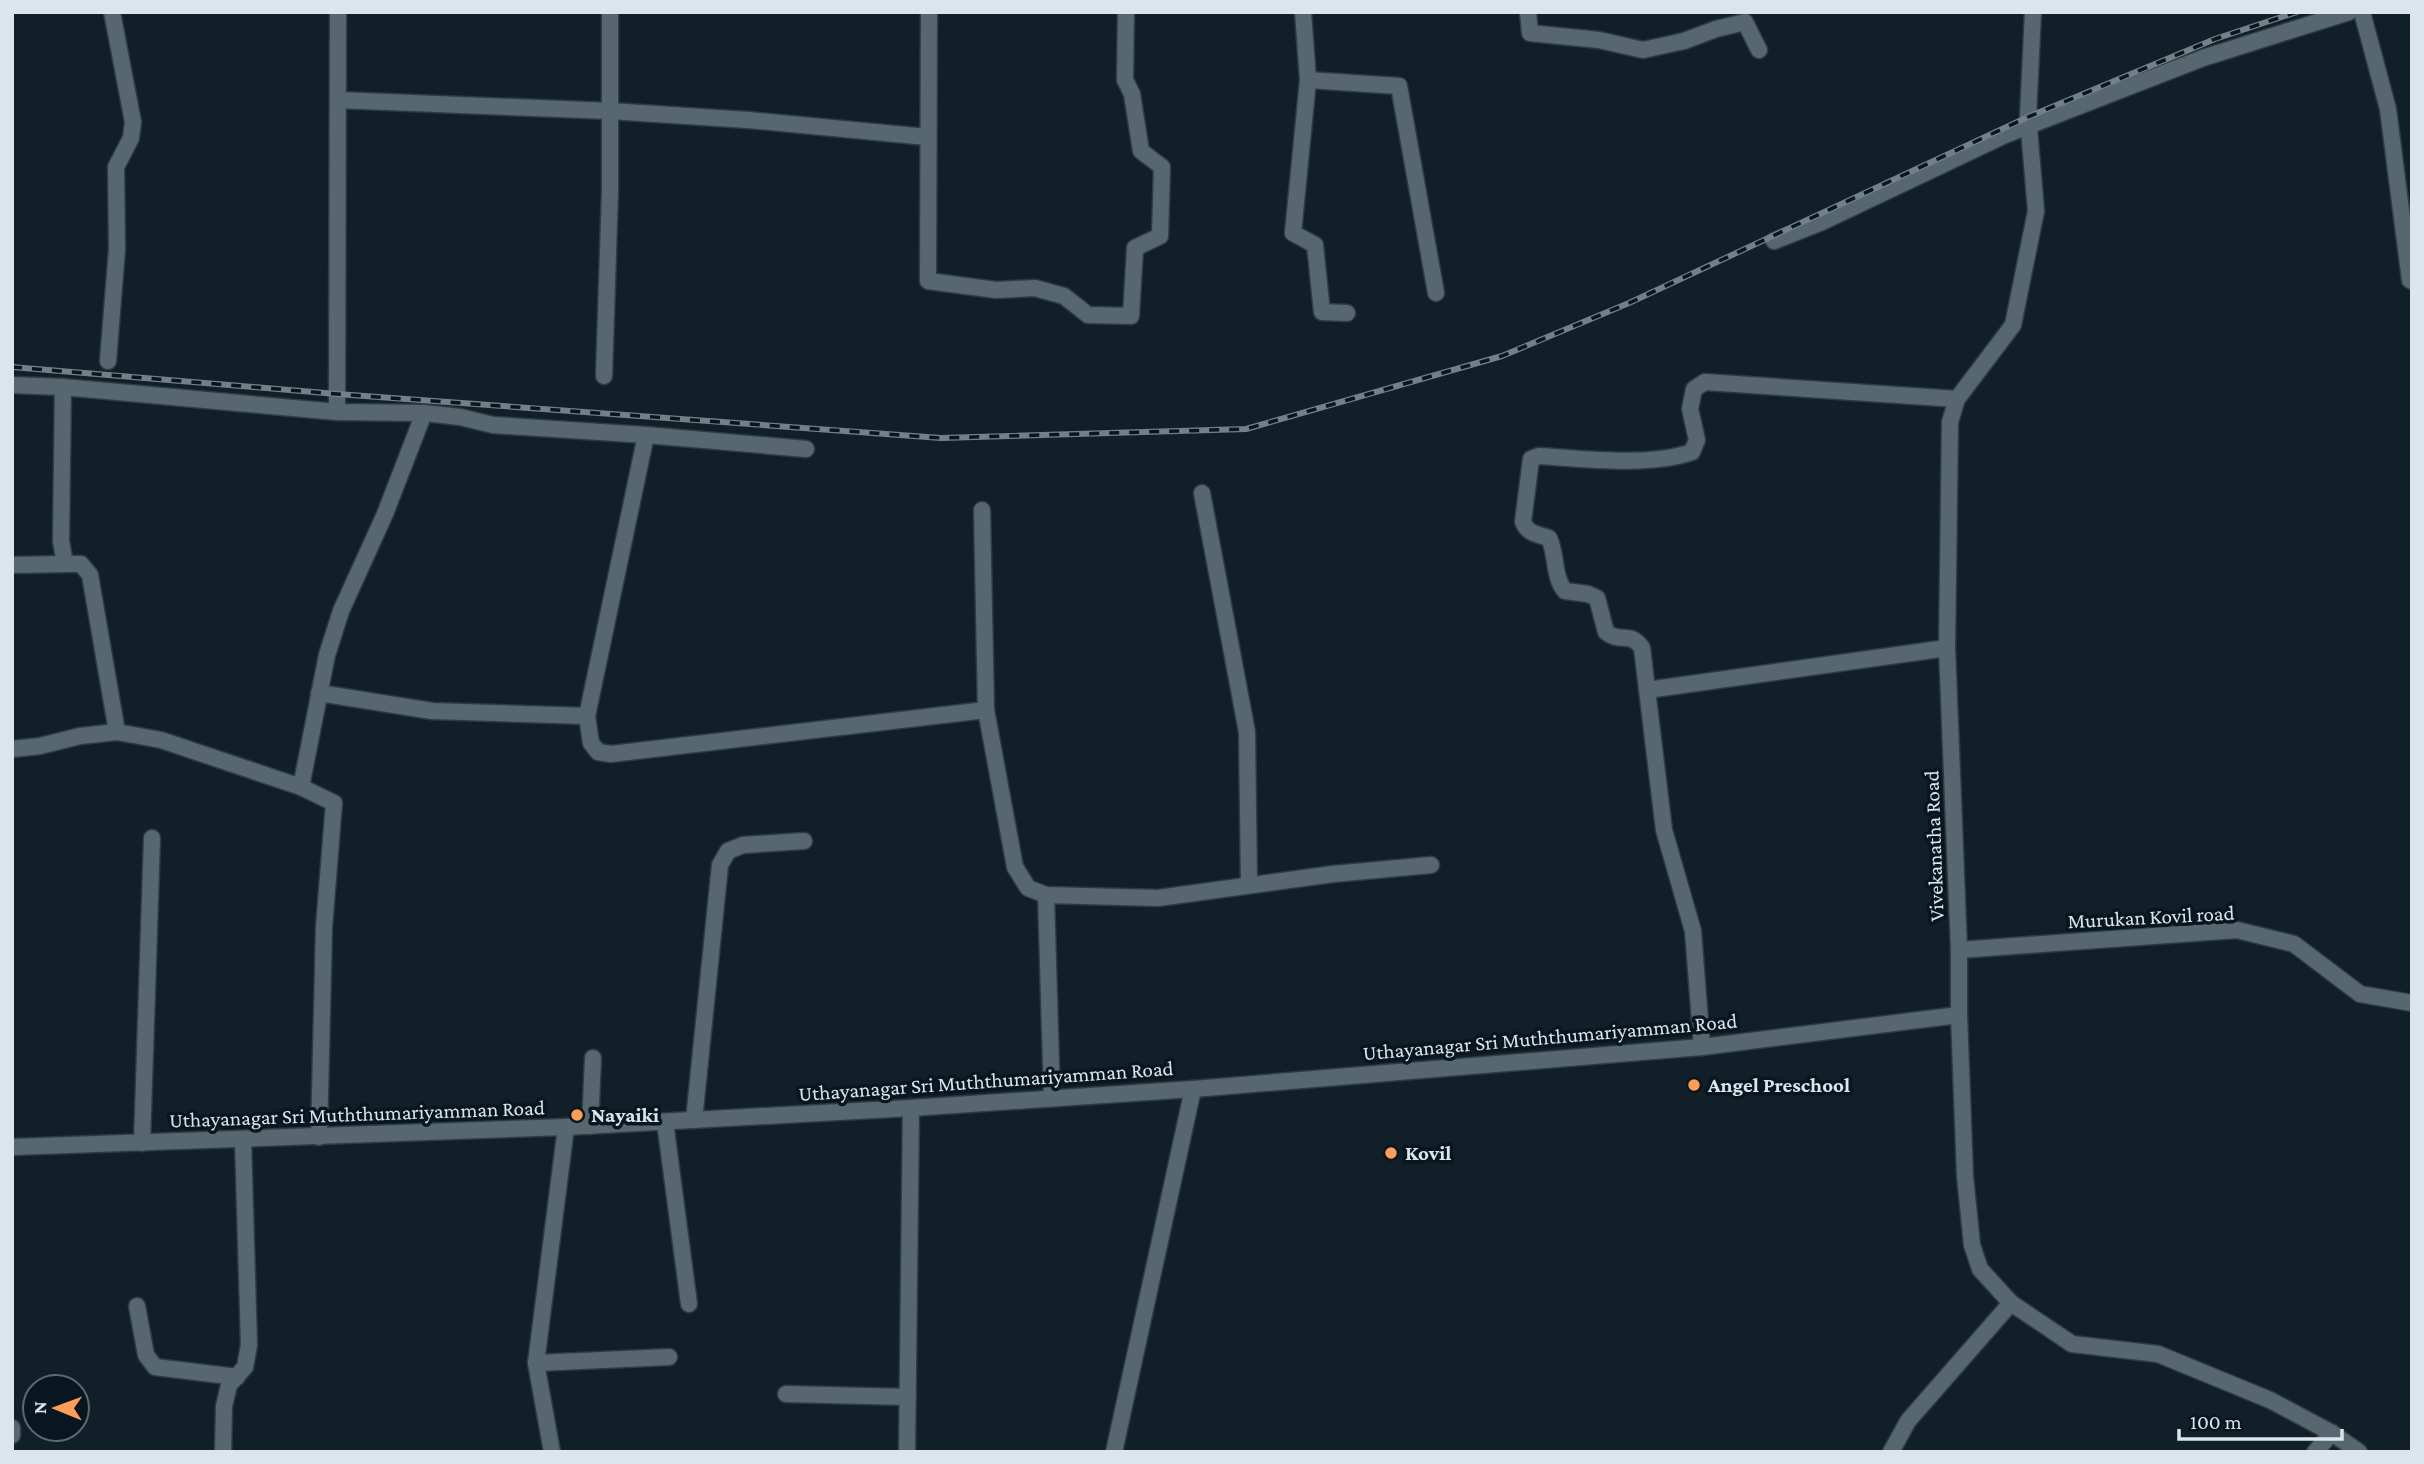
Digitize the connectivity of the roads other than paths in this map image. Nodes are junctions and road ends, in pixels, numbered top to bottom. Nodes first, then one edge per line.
1 (112, 12) edge
2 (338, 12) edge
3 (610, 12) edge
4 (929, 12) edge
5 (1126, 12) edge
6 (1303, 12) edge
7 (1528, 12) edge
8 (2033, 12) edge
9 (2349, 12) edge
10 (2362, 12) edge
11 (1759, 50) dead end
12 (1308, 80) junction
13 (338, 100) junction
14 (610, 111) junction
15 (2029, 127) junction
16 (927, 137) junction
17 (1774, 241) dead end
18 (2412, 281) edge
19 (1436, 293) dead end
20 (1347, 313) dead end
21 (108, 361) dead end
22 (604, 376) dead end
23 (12, 385) edge
24 (63, 387) junction
25 (1957, 399) junction
26 (337, 412) junction
27 (425, 413) junction
28 (646, 435) junction
29 (806, 449) dead end
30 (1202, 493) dead end
31 (982, 510) dead end
32 (65, 564) junction
33 (12, 565) edge
34 (1947, 648) junction
35 (1647, 690) junction
36 (318, 693) junction
37 (986, 710) junction
38 (587, 716) junction
39 (117, 732) junction
40 (12, 749) edge
41 (301, 787) junction
42 (152, 838) dead end
43 (804, 841) dead end
44 (1431, 865) dead end
45 (1249, 885) junction
46 (1046, 895) junction
47 (1959, 950) junction
48 (2412, 1003) edge
49 (1958, 1014) junction
50 (1702, 1047) junction
51 (593, 1058) dead end
52 (1193, 1089) junction
53 (1052, 1098) junction
54 (911, 1108) junction
55 (694, 1120) junction
56 (665, 1122) junction
57 (590, 1126) junction
58 (566, 1127) junction
59 (319, 1137) junction
60 (243, 1140) junction
61 (142, 1143) junction
62 (12, 1147) edge
63 (2011, 1303) junction
64 (689, 1304) dead end
65 (137, 1306) dead end
66 (668, 1357) dead end
67 (536, 1363) junction
68 (236, 1377) junction
69 (786, 1394) dead end
70 (908, 1397) junction
71 (12, 1428) edge
72 (2332, 1433) junction
73 (12, 1435) edge
74 (223, 1452) edge
75 (552, 1452) edge
76 (907, 1452) edge
77 (1114, 1452) edge
78 (1891, 1452) edge
79 (2315, 1452) edge
80 (2359, 1452) edge

1 - 21 street
2 - 13 street
3 - 14 street
4 - 16 street
5 - 16 street
6 - 12 street
7 - 11 street
8 - 15 street, Vivekanatha Road
9 - 15 street
10 - 18 street
12 - 19 street
12 - 20 street
13 - 14 street
13 - 26 street
14 - 16 street
14 - 22 street
15 - 17 street
15 - 25 street, Vivekanatha Road
23 - 24 street
24 - 26 street
24 - 32 street
25 - 34 street, Vivekanatha Road
25 - 35 street
26 - 27 street
27 - 28 street
27 - 36 street
28 - 29 street
28 - 38 street
30 - 45 street
31 - 37 street
32 - 33 street
32 - 39 street
34 - 35 street
34 - 47 street, Vivekanatha Road
35 - 50 street
36 - 38 street
36 - 41 street
37 - 38 street
37 - 46 street
39 - 40 street
39 - 41 street
41 - 59 street
42 - 61 street
43 - 55 street
44 - 45 street
45 - 46 street
46 - 53 street
47 - 48 street, Murukan Kovil road
47 - 49 street, Vivekanatha Road
49 - 50 street, Uthayanagar Sri Muththumariyamman Road
49 - 63 street, Vivekanatha Road
50 - 52 street, Uthayanagar Sri Muththumariyamman Road
51 - 57 street
52 - 53 street, Uthayanagar Sri Muththumariyamman Road
52 - 77 street
53 - 54 street, Uthayanagar Sri Muththumariyamman Road
54 - 55 street, Uthayanagar Sri Muththumariyamman Road
54 - 70 street
55 - 56 street, Uthayanagar Sri Muththumariyamman Road
56 - 57 street, Uthayanagar Sri Muththumariyamman Road
56 - 64 street
57 - 58 street, Uthayanagar Sri Muththumariyamman Road
58 - 59 street, Uthayanagar Sri Muththumariyamman Road
58 - 67 street
59 - 60 street, Uthayanagar Sri Muththumariyamman Road
60 - 61 street, Uthayanagar Sri Muththumariyamman Road
60 - 68 street
61 - 62 street, Uthayanagar Sri Muththumariyamman Road
63 - 72 street, Vivekanatha Road
63 - 78 street
65 - 68 street
66 - 67 street
67 - 75 street
68 - 74 street
69 - 70 street
70 - 76 street
71 - 73 street
72 - 79 street
72 - 80 street, Vivekanatha Road

